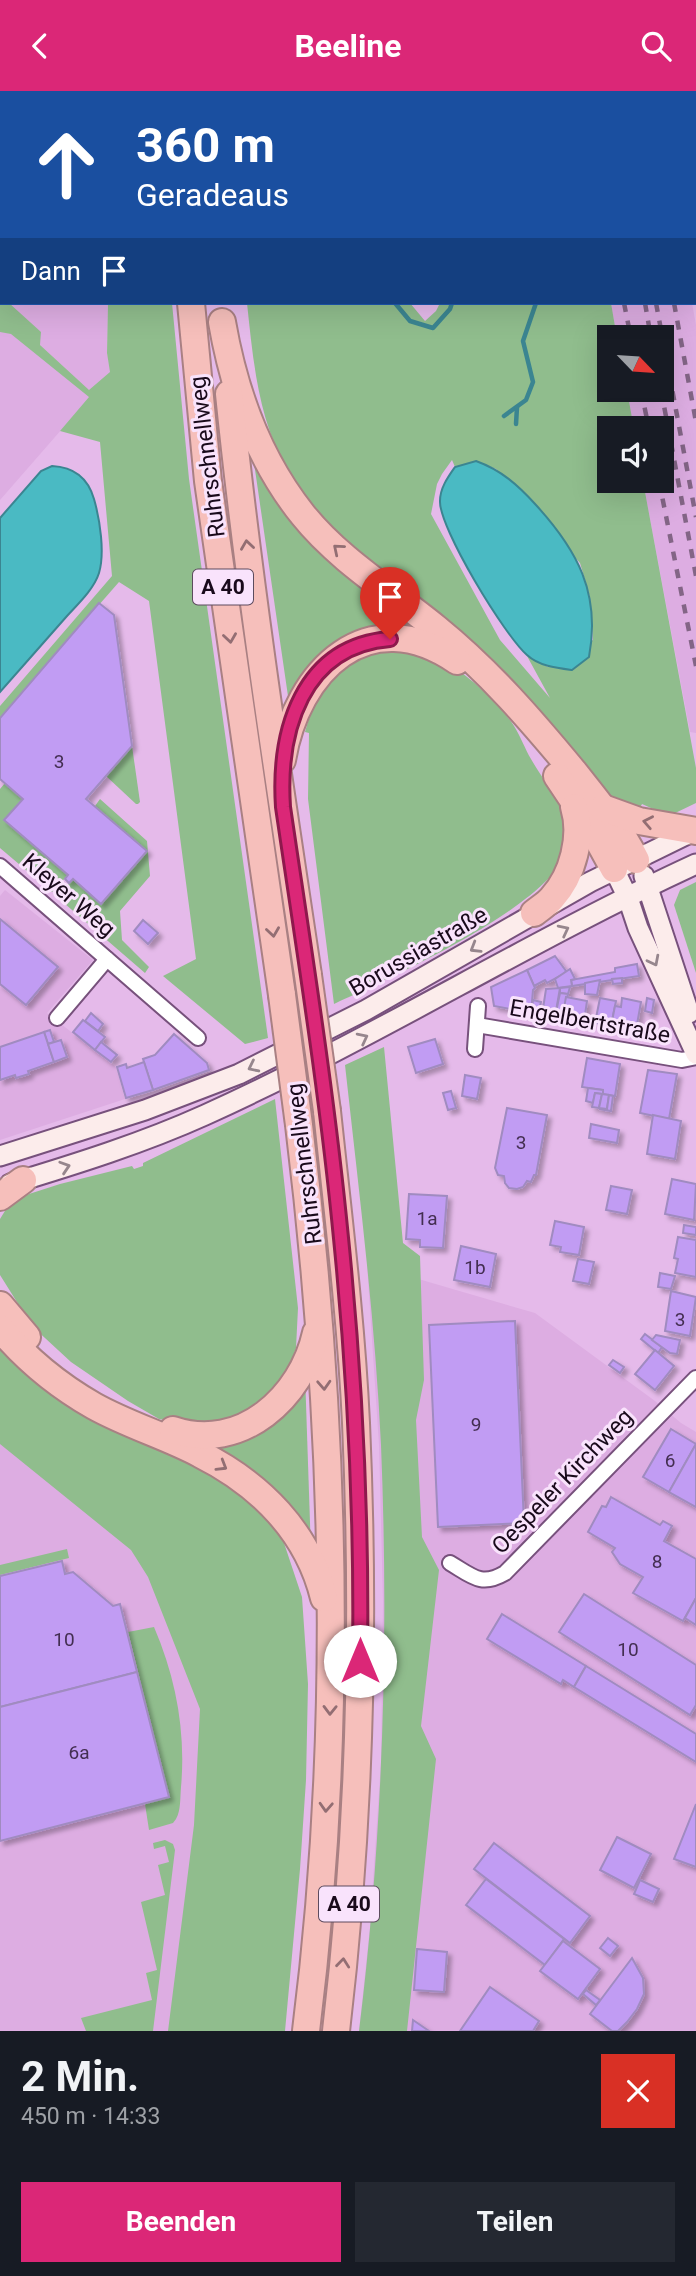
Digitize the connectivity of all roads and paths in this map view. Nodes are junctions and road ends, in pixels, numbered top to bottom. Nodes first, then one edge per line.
1 (191, 305) edge
2 (221, 312) edge
3 (570, 795) junction
4 (283, 807) junction
5 (602, 808) junction
6 (696, 831) edge
7 (696, 863) edge
8 (625, 865) junction
9 (0, 866) edge
10 (649, 886) junction
11 (628, 898) junction
12 (534, 913) junction
13 (107, 959) junction
14 (478, 1006) dead end
15 (57, 1018) dead end
16 (477, 1025) junction
17 (198, 1038) dead end
18 (475, 1049) dead end
19 (696, 1053) edge
20 (4, 1152) edge
21 (12, 1184) edge
22 (0, 1197) edge
23 (318, 1293) junction
24 (0, 1305) edge
25 (0, 1328) edge
26 (696, 1378) edge
27 (450, 1563) dead end
28 (331, 1653) junction
29 (306, 2031) edge
30 (336, 2031) edge

1 -> 23 highway, Ruhrschnellweg / A 40, bridge
4 -> 2 highway, Ruhrschnellweg / A 40
5 -> 2 highway
3 - 4 highway
3 - 8 highway
3 - 12 highway
30 -> 4 highway, Ruhrschnellweg / A 40, bridge
6 -> 5 highway
5 - 8 highway
6 - 8 main road, Borussiastraße
7 - 10 main road
8 - 10 main road
8 - 11 main road
8 - 12 main road, Borussiastraße
9 - 13 street, Kleyer Weg
10 - 11 main road
10 - 19 main road
11 -> 19 main road
21 -> 11 main road
12 -> 20 main road, Borussiastraße
13 - 15 street, Kleyer Weg
13 - 17 street, Kleyer Weg
14 - 16 street, Engelbertstraße
16 - 18 street, Engelbertstraße
16 - 19 street, Engelbertstraße
21 - 22 highway
23 - 24 highway
23 -> 28 highway, Ruhrschnellweg / A 40
25 -> 28 highway
26 - 27 street, Oespeler Kirchweg
28 -> 29 highway, Ruhrschnellweg / A 40

